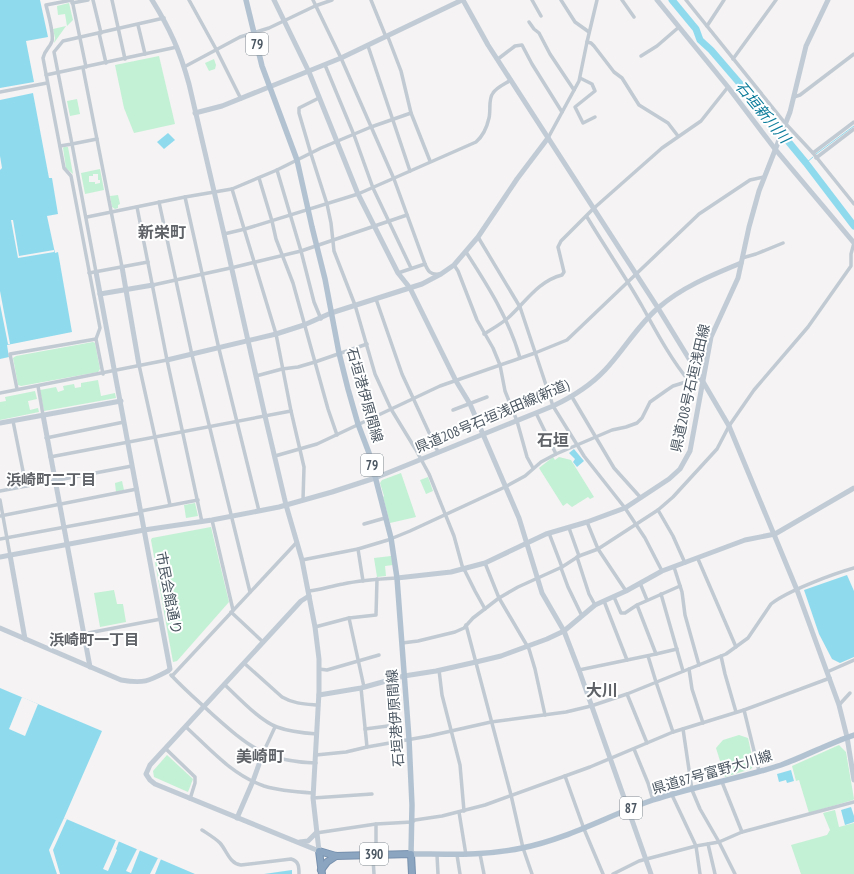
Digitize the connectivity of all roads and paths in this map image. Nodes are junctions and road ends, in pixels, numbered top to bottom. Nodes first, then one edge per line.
1 (45, 0) edge
2 (88, 0) edge
3 (93, 0) edge
4 (112, 0) edge
5 (152, 0) edge
6 (189, 0) edge
7 (246, 0) edge
8 (274, 0) edge
9 (313, 0) edge
10 (332, 0) edge
11 (371, 0) edge
12 (463, 0) edge
13 (532, 0) edge
14 (561, 0) edge
15 (597, 0) edge
16 (622, 0) edge
17 (657, 0) edge
18 (686, 0) edge
19 (724, 0) edge
20 (776, 0) edge
21 (828, 0) edge
22 (72, 1) edge
23 (46, 5) junction
24 (315, 6) junction
25 (541, 16) dead end
26 (634, 17) dead end
27 (164, 18) junction
28 (284, 22) junction
29 (529, 22) dead end
30 (138, 25) junction
31 (707, 26) junction
32 (679, 27) junction
33 (118, 29) junction
34 (589, 32) junction
35 (100, 33) junction
36 (254, 33) junction
37 (387, 37) junction
38 (80, 38) junction
39 (587, 42) junction
40 (368, 46) junction
41 (177, 47) junction
42 (216, 49) junction
43 (145, 54) junction
44 (854, 54) edge
45 (641, 56) dead end
46 (341, 58) junction
47 (125, 59) junction
48 (498, 59) junction
49 (733, 59) junction
50 (106, 63) junction
51 (325, 65) junction
52 (184, 67) junction
53 (84, 68) junction
54 (309, 72) junction
55 (59, 73) junction
56 (46, 75) junction
57 (580, 78) junction
58 (511, 80) junction
59 (47, 83) junction
60 (728, 87) junction
61 (269, 88) junction
62 (574, 90) junction
63 (0, 92) edge
64 (794, 96) junction
65 (319, 98) junction
66 (241, 99) junction
67 (562, 112) junction
68 (195, 113) junction
69 (411, 113) junction
70 (595, 117) dead end
71 (392, 120) junction
72 (854, 122) edge
73 (785, 123) junction
74 (371, 127) junction
75 (854, 129) edge
76 (354, 135) junction
77 (678, 136) junction
78 (548, 138) junction
79 (97, 139) junction
80 (337, 142) junction
81 (72, 144) junction
82 (60, 146) junction
83 (776, 146) junction
84 (813, 153) junction
85 (310, 154) junction
86 (816, 158) junction
87 (297, 160) junction
88 (430, 162) junction
89 (277, 170) junction
90 (410, 171) junction
91 (764, 177) junction
92 (259, 178) junction
93 (394, 179) junction
94 (373, 188) junction
95 (232, 189) junction
96 (214, 191) junction
97 (358, 194) junction
98 (185, 196) junction
99 (159, 202) junction
100 (327, 204) junction
101 (854, 204) edge
102 (137, 207) junction
103 (594, 209) junction
104 (308, 210) junction
105 (111, 212) junction
106 (291, 214) junction
107 (407, 215) junction
108 (587, 217) junction
109 (87, 218) junction
110 (79, 219) junction
111 (272, 221) junction
112 (388, 221) junction
113 (374, 226) junction
114 (245, 229) junction
115 (224, 234) junction
116 (478, 237) junction
117 (853, 240) edge
118 (333, 241) junction
119 (783, 243) dead end
120 (316, 246) junction
121 (301, 251) junction
122 (466, 252) junction
123 (282, 255) junction
124 (742, 261) junction
125 (148, 262) junction
126 (254, 262) junction
127 (425, 264) junction
128 (454, 265) junction
129 (122, 267) junction
130 (231, 267) junction
131 (411, 268) junction
132 (96, 272) junction
133 (428, 272) junction
134 (89, 273) junction
135 (203, 273) junction
136 (398, 273) junction
137 (441, 274) junction
138 (636, 275) junction
139 (176, 279) junction
140 (627, 281) junction
141 (422, 284) junction
142 (153, 285) junction
143 (410, 288) junction
144 (126, 290) junction
145 (100, 294) junction
146 (376, 299) junction
147 (355, 305) junction
148 (520, 307) junction
149 (658, 308) junction
150 (331, 313) junction
151 (648, 318) junction
152 (321, 319) junction
153 (506, 320) junction
154 (304, 326) junction
155 (276, 334) junction
156 (484, 334) junction
157 (96, 339) junction
158 (248, 342) junction
159 (367, 344) junction
160 (219, 349) junction
161 (339, 353) junction
162 (535, 353) junction
163 (192, 355) junction
164 (520, 358) junction
165 (167, 360) junction
166 (315, 362) junction
167 (140, 365) junction
168 (500, 365) junction
169 (282, 369) junction
170 (115, 371) junction
171 (103, 374) junction
172 (256, 376) junction
173 (702, 380) junction
174 (456, 381) junction
175 (689, 381) junction
176 (38, 386) junction
177 (17, 390) junction
178 (0, 393) edge
179 (487, 397) dead end
180 (572, 397) junction
181 (413, 399) junction
182 (121, 401) junction
183 (470, 404) junction
184 (553, 406) junction
185 (391, 409) junction
186 (453, 410) dead end
187 (291, 411) junction
188 (536, 413) junction
189 (43, 416) junction
190 (265, 416) junction
191 (13, 421) junction
192 (517, 421) junction
193 (124, 422) junction
194 (238, 422) junction
195 (0, 423) edge
196 (358, 424) junction
197 (210, 426) junction
198 (729, 426) junction
199 (182, 432) junction
200 (483, 434) junction
201 (337, 435) junction
202 (596, 436) junction
203 (155, 437) junction
204 (46, 438) junction
205 (128, 443) junction
206 (577, 445) junction
207 (301, 450) junction
208 (438, 452) junction
209 (556, 454) junction
210 (275, 456) junction
211 (50, 457) junction
212 (421, 459) junction
213 (132, 466) junction
214 (533, 468) junction
215 (375, 478) junction
216 (54, 481) junction
217 (26, 486) junction
218 (505, 487) junction
219 (854, 488) edge
220 (137, 489) junction
221 (0, 491) edge
222 (641, 498) junction
223 (0, 500) edge
224 (198, 500) junction
225 (302, 500) junction
226 (286, 504) junction
227 (59, 505) junction
228 (170, 505) junction
229 (625, 508) junction
230 (658, 510) junction
231 (259, 511) junction
232 (141, 512) junction
233 (446, 514) junction
234 (2, 516) edge
235 (232, 517) junction
236 (385, 518) junction
237 (212, 520) junction
238 (202, 522) junction
239 (587, 522) junction
240 (364, 524) dead end
241 (636, 524) junction
242 (63, 528) junction
243 (569, 528) junction
244 (144, 530) junction
245 (549, 533) junction
246 (775, 534) junction
247 (7, 538) junction
248 (391, 538) junction
249 (0, 539) edge
250 (297, 542) junction
251 (526, 543) junction
252 (67, 546) junction
253 (358, 549) junction
254 (598, 549) junction
255 (10, 555) junction
256 (578, 557) junction
257 (0, 558) edge
258 (698, 559) junction
259 (302, 560) junction
260 (485, 562) junction
261 (685, 563) junction
262 (562, 567) junction
263 (674, 567) junction
264 (854, 568) edge
265 (463, 569) junction
266 (662, 571) junction
267 (397, 578) junction
268 (538, 578) junction
269 (377, 579) junction
270 (363, 581) junction
271 (640, 583) junction
272 (680, 586) junction
273 (798, 590) junction
274 (626, 591) junction
275 (250, 592) junction
276 (309, 593) junction
277 (661, 594) junction
278 (500, 598) junction
279 (614, 598) junction
280 (647, 600) junction
281 (604, 601) junction
282 (595, 605) junction
283 (637, 605) junction
284 (485, 610) junction
285 (232, 611) junction
286 (582, 616) junction
287 (349, 618) junction
288 (161, 619) junction
289 (466, 625) junction
290 (315, 627) junction
291 (0, 628) edge
292 (564, 630) junction
293 (83, 634) junction
294 (25, 639) junction
295 (263, 642) junction
296 (402, 643) junction
297 (526, 646) junction
298 (736, 647) junction
299 (677, 649) junction
300 (656, 654) junction
301 (379, 655) dead end
302 (648, 656) junction
303 (722, 656) junction
304 (358, 660) junction
305 (627, 660) junction
306 (854, 660) edge
307 (476, 662) junction
308 (244, 663) junction
309 (699, 665) junction
310 (90, 667) junction
311 (319, 669) junction
312 (689, 669) junction
313 (439, 670) junction
314 (579, 670) junction
315 (168, 671) junction
316 (683, 671) junction
317 (827, 672) junction
318 (172, 676) junction
319 (404, 676) junction
320 (830, 678) junction
321 (656, 682) junction
322 (224, 684) junction
323 (362, 688) junction
324 (850, 693) dead end
325 (626, 694) junction
326 (319, 695) junction
327 (318, 705) junction
328 (839, 705) junction
329 (204, 706) junction
330 (591, 706) junction
331 (744, 710) junction
332 (736, 712) junction
333 (545, 715) junction
334 (491, 722) junction
335 (703, 723) junction
336 (388, 726) dead end
337 (186, 727) junction
338 (275, 727) junction
339 (365, 729) junction
340 (683, 729) junction
341 (451, 731) junction
342 (673, 732) junction
343 (317, 734) junction
344 (854, 734) edge
345 (847, 737) junction
346 (410, 739) junction
347 (647, 743) junction
348 (367, 746) junction
349 (166, 749) junction
350 (634, 749) junction
351 (263, 753) junction
352 (316, 755) junction
353 (610, 758) junction
354 (316, 763) junction
355 (759, 771) junction
356 (565, 776) junction
357 (854, 780) edge
358 (253, 781) junction
359 (722, 782) junction
360 (692, 790) junction
361 (372, 794) dead end
362 (511, 795) junction
363 (672, 795) junction
364 (313, 796) junction
365 (190, 799) junction
366 (653, 800) junction
367 (854, 802) edge
368 (628, 810) junction
369 (461, 812) junction
370 (237, 818) junction
371 (412, 822) junction
372 (376, 824) junction
373 (584, 829) junction
374 (202, 830) dead end
375 (742, 832) junction
376 (316, 833) junction
377 (297, 842) junction
378 (719, 842) junction
379 (708, 844) junction
380 (696, 846) junction
381 (523, 848) junction
382 (319, 851) junction
383 (375, 854) junction
384 (411, 854) junction
385 (480, 854) junction
386 (436, 855) junction
387 (457, 855) junction
388 (466, 855) junction
389 (336, 856) junction
390 (646, 860) junction
391 (321, 872) edge
392 (299, 874) edge
393 (374, 874) edge
394 (412, 874) edge
395 (438, 874) edge
396 (460, 874) edge
397 (484, 874) edge
398 (532, 874) edge
399 (603, 874) edge
400 (613, 874) edge
401 (651, 874) edge
402 (700, 874) edge
403 (715, 874) edge
404 (735, 874) edge

1 - 23 street
2 - 22 street
3 - 35 street
4 - 33 street
5 - 27 street
6 - 42 street
7 - 36 main road, 石垣港伊原間線 / 79
8 - 28 street
9 - 24 street
10 - 24 street
11 - 37 street
12 - 37 street
12 - 48 street
13 - 25 street
14 - 34 street
15 - 34 street
16 - 26 street
17 - 32 street
18 - 31 street
19 - 31 street
20 - 49 street
21 - 64 street, 県道208号石垣浅田線
22 - 23 street
22 - 38 street
23 - 56 street
24 - 28 street
24 - 46 street
27 - 30 street
27 - 41 street
28 - 36 street
28 - 54 street
29 - 62 street
30 - 33 street
30 - 43 street
31 - 49 street
32 - 45 street
32 - 60 street
33 - 35 street
33 - 47 street
34 - 39 street
35 - 38 street
35 - 50 street
36 - 42 street
36 - 61 main road, 石垣港伊原間線 / 79
37 - 40 street
37 - 69 street
38 - 53 street
38 - 55 street
39 - 57 street
39 - 77 street
40 - 46 street
40 - 71 street
41 - 43 street
41 - 52 street
42 - 52 street
42 - 66 street
43 - 47 street
44 - 64 street
46 - 51 street
46 - 74 street
47 - 50 street
48 - 58 street
48 - 67 street
49 - 73 street
50 - 53 street
51 - 54 street
51 - 76 street
52 - 68 street
53 - 55 street
53 - 79 street
54 - 61 street
54 - 65 street
55 - 56 street
55 - 81 street
56 - 59 street
57 - 62 street
57 - 70 street
58 - 78 street
58 - 88 street
59 - 63 street
59 - 82 street
60 - 77 street
60 - 83 street
61 - 66 street
61 - 87 main road, 石垣港伊原間線 / 79
62 - 67 street
64 - 73 street, 県道208号石垣浅田線
65 - 80 street
65 - 85 street
66 - 68 street
67 - 78 street
68 - 96 street
69 - 71 street
69 - 88 street
71 - 74 street
71 - 90 street
72 - 84 street
73 - 83 street, 県道208号石垣浅田線
73 - 84 street
74 - 76 street
74 - 93 street
75 - 86 street
76 - 80 street
76 - 94 street
77 - 103 street
78 - 103 street
78 - 116 street
79 - 81 street
79 - 105 street
80 - 85 street
80 - 97 street
81 - 82 street
81 - 109 street
82 - 110 street
83 - 91 street, 県道208号石垣浅田線
83 - 117 street
84 - 86 street
85 - 87 street
85 - 100 street
86 - 101 street
87 - 89 street
87 - 104 main road, 石垣港伊原間線 / 79
88 - 90 street
89 - 92 street
89 - 106 street
90 - 93 street
91 - 124 street, 県道208号石垣浅田線
91 - 138 street
92 - 95 street
92 - 111 street
93 - 94 street
93 - 107 street
94 - 97 street
94 - 112 street
95 - 96 street
95 - 114 street
96 - 98 street
96 - 115 street
97 - 100 street
97 - 113 street
98 - 99 street
98 - 135 street
99 - 102 street
99 - 139 street
100 - 104 street
100 - 118 street
102 - 105 street
102 - 125 street
103 - 108 street
103 - 138 street
104 - 106 street
104 - 120 main road, 石垣港伊原間線 / 79
105 - 109 street
105 - 129 street
106 - 111 street
106 - 121 street
107 - 112 street
107 - 127 street
108 - 140 street
108 - 148 street
109 - 110 street
109 - 132 street
110 - 134 street
111 - 114 street
111 - 123 street
112 - 113 street
112 - 131 street
113 - 118 street
113 - 136 street
114 - 115 street
114 - 126 street
115 - 130 street
116 - 122 street
116 - 148 street
117 - 198 street
118 - 120 street
118 - 147 street
119 - 124 street
120 - 121 street
120 - 150 main road, 石垣港伊原間線 / 79
121 - 123 street
121 - 152 street
122 - 128 street
122 - 153 street
123 - 126 street
123 - 154 street
124 - 149 street, 県道208号石垣浅田線(新道)
124 - 173 street, 県道208号石垣浅田線
125 - 129 street
125 - 142 street
126 - 130 street
126 - 155 street
127 - 131 street
127 - 133 street
128 - 137 street
128 - 156 street
129 - 132 street
129 - 144 street
130 - 135 street
130 - 158 street
131 - 136 street
132 - 134 street
132 - 145 street, 市民会館通り
133 - 137 street
133 - 141 street
134 - 157 street
135 - 139 street
135 - 160 street
136 - 143 street
137 - 141 street
138 - 140 street
138 - 149 street
139 - 142 street
139 - 163 street
140 - 151 street
140 - 162 street
141 - 143 street
142 - 144 street
142 - 165 street
143 - 146 street
143 - 174 street
144 - 145 street
144 - 167 street
145 - 170 street, 市民会館通り
146 - 147 street
146 - 181 street
147 - 150 street
147 - 159 street
148 - 153 street
148 - 162 street
149 - 151 street, 県道208号石垣浅田線(新道)
149 - 173 street
150 - 152 street
150 - 161 main road, 石垣港伊原間線 / 79
151 - 175 street
151 - 180 street, 県道208号石垣浅田線(新道)
152 - 154 street
153 - 156 street
153 - 164 street
154 - 155 street
154 - 166 street
155 - 158 street
155 - 169 street
156 - 168 street
157 - 171 street
157 - 177 street
158 - 160 street
158 - 172 street
159 - 161 street
159 - 185 street
160 - 163 street
160 - 194 street
161 - 166 street
161 - 196 main road, 石垣港伊原間線 / 79
162 - 164 street
162 - 184 street
163 - 165 street
163 - 197 street
164 - 168 street
165 - 167 street
165 - 199 street
166 - 169 street
166 - 201 street
167 - 170 street
167 - 203 street
168 - 174 street
168 - 192 street
169 - 172 street
169 - 187 street
170 - 171 street
170 - 182 street, 市民会館通り
171 - 176 street
172 - 190 street
173 - 175 street
173 - 198 street
173 - 222 street, 県道208号石垣浅田線
174 - 181 street
174 - 183 street
175 - 202 street
176 - 177 street
176 - 189 street
177 - 178 street
179 - 183 street
180 - 184 street, 県道208号石垣浅田線(新道)
180 - 202 street
181 - 185 street
181 - 208 street
182 - 189 street
182 - 193 street, 市民会館通り
183 - 186 street
183 - 200 street
184 - 188 street, 県道208号石垣浅田線(新道)
184 - 206 street
185 - 196 street
185 - 212 street
187 - 190 street
187 - 207 street
188 - 192 street, 県道208号石垣浅田線(新道)
188 - 209 street
189 - 191 street
189 - 204 street
190 - 194 street
190 - 210 street
191 - 195 street
191 - 217 street
192 - 200 street, 県道208号石垣浅田線(新道)
192 - 214 street
193 - 204 street
193 - 205 street, 市民会館通り
194 - 197 street
194 - 231 street
196 - 201 street
196 - 215 main road, 石垣港伊原間線 / 79
197 - 199 street
197 - 235 street
198 - 230 street
198 - 246 street
199 - 203 street
199 - 224 street
200 - 208 street, 県道208号石垣浅田線(新道)
200 - 218 street
201 - 207 street
202 - 206 street
202 - 222 street
203 - 205 street
203 - 228 street
204 - 211 street
205 - 211 street
205 - 213 street, 市民会館通り
206 - 209 street
206 - 229 street
207 - 210 street
207 - 225 street
208 - 212 street, 県道208号石垣浅田線(新道)
209 - 214 street
210 - 226 street
211 - 216 street
212 - 215 street, 県道208号石垣浅田線(新道)
212 - 233 street
213 - 216 street
213 - 220 street, 市民会館通り
214 - 218 street
215 - 225 street, 県道208号石垣浅田線(新道)
215 - 236 main road, 石垣港伊原間線 / 79
216 - 217 street
216 - 227 street
217 - 221 street
218 - 233 street
218 - 251 street
219 - 246 street
220 - 227 street
220 - 232 street, 市民会館通り
222 - 229 street, 県道208号石垣浅田線
223 - 234 street
224 - 228 street
224 - 238 street
225 - 226 street, 県道208号石垣浅田線(新道)
226 - 231 street, 県道208号石垣浅田線(新道)
226 - 250 street
227 - 234 street
227 - 242 street
228 - 232 street
229 - 239 street, 県道208号石垣浅田線
229 - 241 street
230 - 241 street
230 - 261 street
231 - 235 street, 県道208号石垣浅田線(新道)
232 - 242 street
232 - 244 street, 市民会館通り
233 - 248 street
233 - 265 street
234 - 247 street
235 - 237 street, 県道208号石垣浅田線(新道)
235 - 275 street
236 - 240 street
236 - 248 main road, 石垣港伊原間線 / 79
237 - 238 street, 県道208号石垣浅田線(新道)
237 - 285 street
238 - 244 street, 県道208号石垣浅田線(新道)
239 - 243 street, 県道208号石垣浅田線
239 - 254 street
241 - 254 street
241 - 266 street
242 - 247 street
242 - 252 street
243 - 245 street, 県道208号石垣浅田線
243 - 256 street
244 - 252 street, 県道208号石垣浅田線(新道)
244 - 288 street, 市民会館通り
245 - 251 street, 県道208号石垣浅田線
245 - 262 street
246 - 258 street
246 - 273 street
247 - 249 street
247 - 255 street
248 - 253 street
248 - 267 main road, 石垣港伊原間線 / 79
250 - 259 street
250 - 275 street
251 - 260 street, 県道208号石垣浅田線
251 - 268 street
252 - 255 street, 県道208号石垣浅田線(新道)
252 - 293 street
253 - 259 street
253 - 270 street
254 - 256 street
254 - 274 street
255 - 257 street, 県道208号石垣浅田線(新道)
255 - 294 street
256 - 262 street
256 - 282 street
258 - 261 street
258 - 298 street
259 - 276 street
260 - 265 street, 県道208号石垣浅田線
260 - 278 street
261 - 263 street
262 - 268 street
262 - 286 street
263 - 266 street
263 - 272 street
264 - 273 street
265 - 267 street, 県道208号石垣浅田線
265 - 284 street
266 - 271 street
267 - 269 street
267 - 296 main road, 石垣港伊原間線 / 79
268 - 278 street
268 - 292 street
269 - 270 street
269 - 287 street
270 - 276 street
271 - 274 street
271 - 280 street
272 - 277 street
272 - 309 street
273 - 298 street
273 - 317 street
274 - 279 street
275 - 285 street
276 - 290 street
276 - 295 street
277 - 280 street
277 - 299 street
278 - 284 street
278 - 297 street
279 - 281 street
279 - 283 street
280 - 283 street
281 - 282 street
281 - 305 street
282 - 286 street
283 - 300 street
284 - 289 street
285 - 295 street
285 - 318 street
286 - 292 street
287 - 290 street
287 - 304 street
288 - 293 street
288 - 315 street, 市民会館通り
289 - 296 street
289 - 307 street
290 - 311 street
291 - 294 street
292 - 297 street
292 - 314 street
293 - 310 street
294 - 310 street
295 - 308 street
296 - 319 main road, 石垣港伊原間線 / 79
297 - 307 street
297 - 333 street
298 - 303 street
299 - 300 street
299 - 316 street
300 - 302 street
301 - 304 street
302 - 305 street
302 - 321 street
303 - 309 street
303 - 332 street
304 - 311 street
304 - 323 street
305 - 314 street
306 - 317 street
307 - 313 street
307 - 334 street
308 - 322 street
308 - 327 street
309 - 312 street
310 - 315 street
311 - 326 street
312 - 316 street
312 - 335 street
313 - 319 street
313 - 341 street
314 - 330 street
315 - 318 street
316 - 321 street
317 - 320 street
318 - 329 street
319 - 323 street
319 - 346 main road, 石垣港伊原間線 / 79
320 - 328 street
320 - 331 street
321 - 325 street
321 - 342 street
322 - 329 street
322 - 338 street
323 - 326 street
323 - 339 street
324 - 328 street
325 - 330 street
325 - 347 street
326 - 327 street
327 - 343 street
328 - 345 street
329 - 337 street
329 - 351 street
330 - 333 street
330 - 353 street
331 - 332 street
331 - 355 street
332 - 335 street
333 - 334 street
334 - 341 street
334 - 362 street
335 - 340 street
336 - 339 street
337 - 349 street
337 - 358 street
338 - 343 street
338 - 351 street
339 - 348 street
340 - 342 street
340 - 360 street
341 - 346 street
341 - 369 street
342 - 347 street
343 - 352 street
344 - 345 main road, 県道87号富野大川線 / 87
345 - 355 main road, 県道87号富野大川線 / 87
345 - 357 street
346 - 348 street
346 - 371 main road, 石垣港伊原間線 / 79
347 - 350 street
348 - 352 street
349 - 365 street
349 - 365 street
350 - 353 street
350 - 366 street
351 - 354 street
351 - 358 street
352 - 354 street
353 - 356 street
353 - 368 street
354 - 364 street
355 - 359 main road, 県道87号富野大川線 / 87
356 - 362 street
356 - 373 street
358 - 364 street
358 - 370 street
359 - 360 main road, 県道87号富野大川線 / 87
359 - 375 street
360 - 363 main road, 県道87号富野大川線 / 87
360 - 378 street
361 - 364 street
362 - 369 street
362 - 381 street
363 - 366 main road, 県道87号富野大川線 / 87
363 - 380 street
364 - 376 street
365 - 370 street
366 - 368 main road, 県道87号富野大川線 / 87
367 - 375 street
368 - 373 main road, 県道87号富野大川線 / 87
368 - 390 street
369 - 371 street
369 - 388 street
370 - 377 street
371 - 372 street
371 - 384 main road, 石垣港伊原間線 / 79
372 - 376 street
372 - 383 street
373 - 381 main road, 県道87号富野大川線 / 87
373 - 399 street
374 - 392 street
375 - 378 street
376 - 377 street
376 - 382 street
377 - 382 street
378 - 379 street
378 - 404 street
379 - 380 street
379 - 403 street
380 - 390 street
380 - 402 street
381 - 385 main road, 県道87号富野大川線 / 87
381 - 398 street
382 - 389 highway, 390
382 - 391 highway
383 - 384 highway, 390
383 - 389 highway, 390
383 - 393 street
384 - 386 main road, 県道87号富野大川線 / 87
384 - 394 highway
385 - 388 main road, 県道87号富野大川線 / 87
385 - 397 street
386 - 387 main road, 県道87号富野大川線 / 87
386 - 395 street
387 - 388 main road, 県道87号富野大川線 / 87
387 - 396 street
389 - 391 highway
390 - 400 street
390 - 401 street

